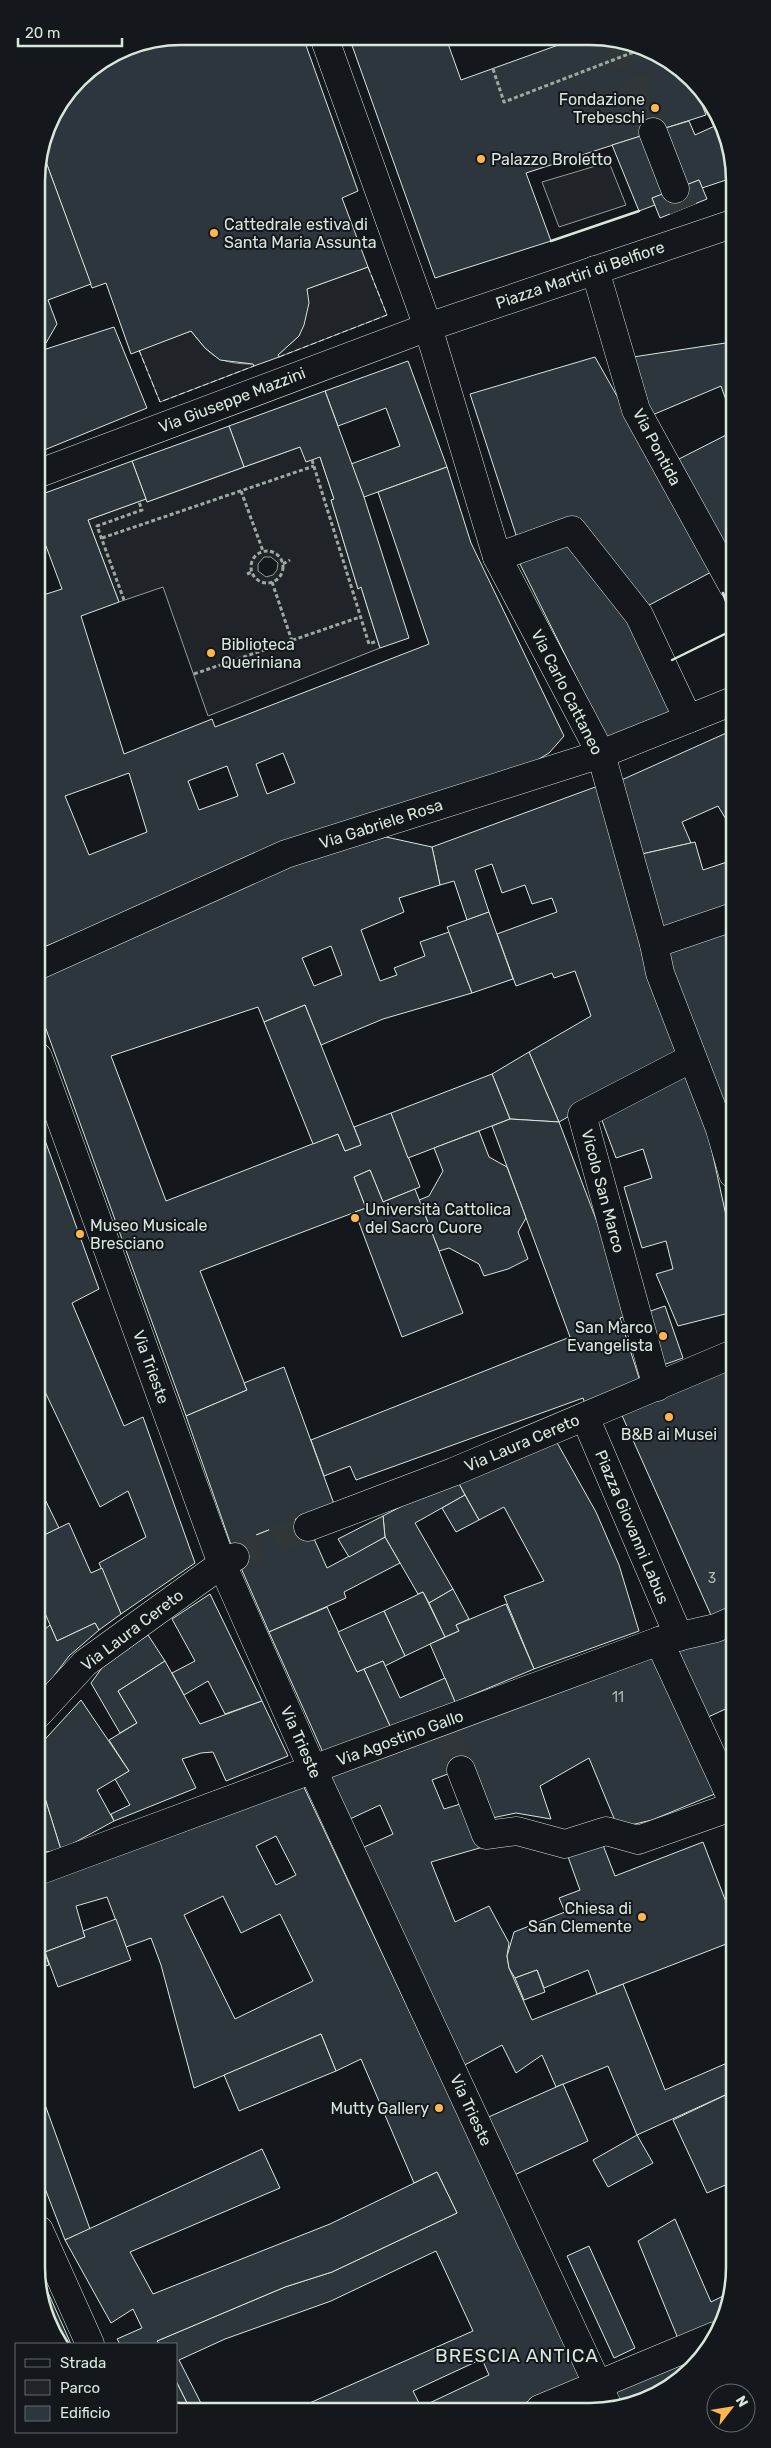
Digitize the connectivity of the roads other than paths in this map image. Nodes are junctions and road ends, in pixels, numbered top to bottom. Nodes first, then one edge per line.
1 (327, 45) edge
2 (653, 132) tunnel mouth
3 (675, 189) tunnel mouth
4 (726, 226) edge
5 (595, 270) junction
6 (428, 327) junction
7 (45, 471) edge
8 (497, 557) junction
9 (726, 575) edge
10 (726, 704) edge
11 (688, 719) junction
12 (601, 754) junction
13 (726, 919) edge
14 (654, 944) junction
15 (45, 963) edge
16 (692, 1058) junction
17 (45, 1075) edge
18 (726, 1150) edge
19 (726, 1357) edge
20 (657, 1387) junction
21 (585, 1417) junction
22 (308, 1527) tunnel mouth
23 (229, 1560) junction
24 (726, 1624) edge
25 (669, 1639) junction
26 (45, 1706) edge
27 (313, 1770) junction
28 (461, 1770) tunnel mouth
29 (726, 1785) edge
30 (726, 1808) edge
31 (45, 1868) edge
32 (45, 2243) edge
33 (90, 2343) edge
34 (703, 2343) edge
35 (604, 2397) edge
36 (572, 2403) edge

1 - 6 street, Via Carlo Cattaneo
2 - 3 street
4 - 5 street, Piazza Martiri di Belfiore
5 - 6 street, Piazza Martiri di Belfiore
5 - 9 street, Via Pontida
6 - 7 street, Via Giuseppe Mazzini
6 - 8 street, Via Carlo Cattaneo
8 - 11 street
8 - 12 street, Via Carlo Cattaneo
10 - 11 street, Via Gabriele Rosa
11 - 12 street, Via Gabriele Rosa
12 - 14 street, Via Carlo Cattaneo
12 - 15 street, Via Gabriele Rosa
13 - 14 street
14 - 16 street, Via Carlo Cattaneo
16 - 18 street, Via Carlo Cattaneo
16 - 20 street, Vicolo San Marco
17 - 23 street, Via Trieste
19 - 20 street, Via Laura Cereto
20 - 21 street, Via Laura Cereto
21 - 22 street, Via Laura Cereto
21 - 25 street, Piazza Giovanni Labus
23 - 26 street, Via Laura Cereto
23 - 27 street, Via Trieste
24 - 25 street, Via Agostino Gallo
25 - 27 street, Via Agostino Gallo
25 - 29 street, Piazza Giovanni Labus
27 - 31 street, Via Agostino Gallo
27 - 35 street, Via Trieste
28 - 30 street
32 - 33 street
34 - 35 street
35 - 36 street

